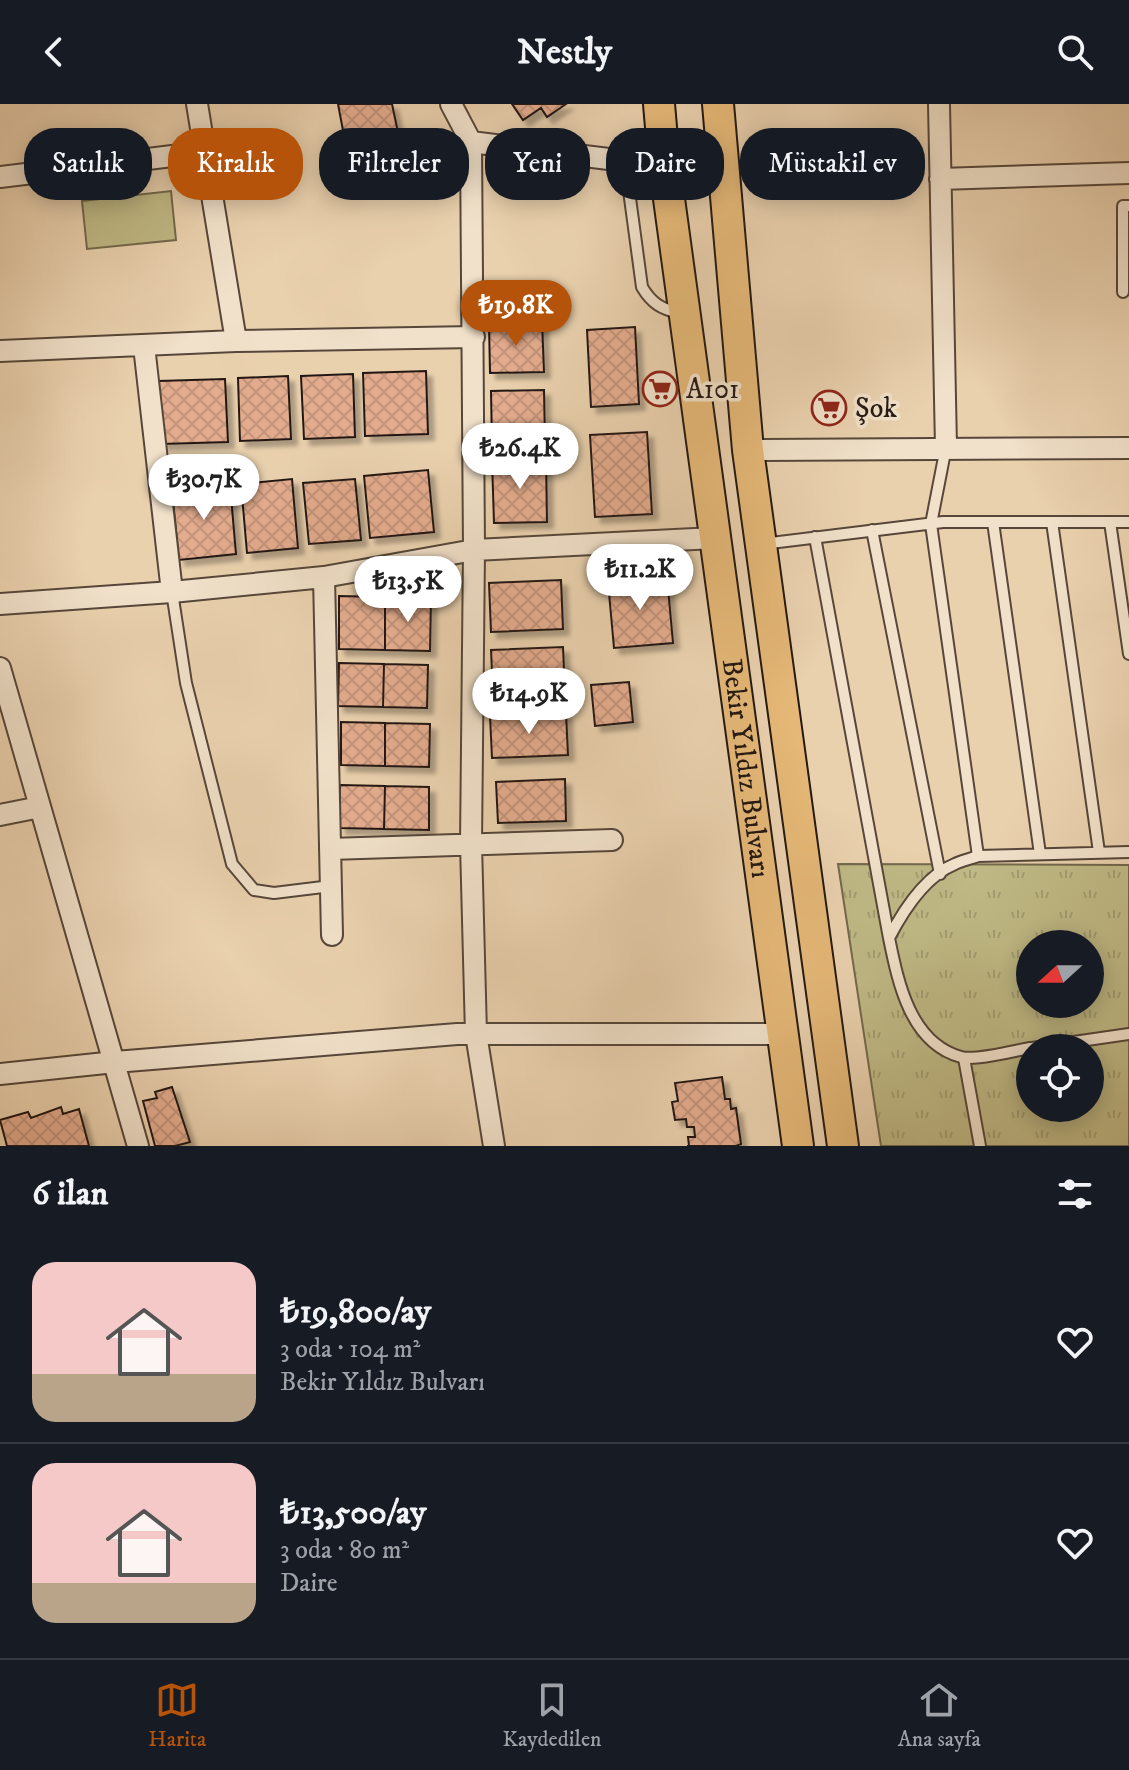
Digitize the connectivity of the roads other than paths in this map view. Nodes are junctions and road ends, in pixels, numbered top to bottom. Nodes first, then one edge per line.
1 (197, 104) edge
2 (451, 104) edge
3 (659, 104) edge
4 (718, 104) edge
5 (939, 104) edge
6 (201, 128) edge
7 (661, 128) edge
8 (471, 142) junction
9 (168, 157) edge
10 (606, 159) edge
11 (1129, 173) edge
12 (0, 177) edge
13 (940, 179) junction
14 (213, 200) edge
15 (630, 200) edge
16 (669, 200) edge
17 (1129, 206) edge
18 (1123, 292) dead end
19 (685, 315) junction
20 (474, 337) junction
21 (236, 341) junction
22 (144, 346) junction
23 (0, 351) edge
24 (946, 447) junction
25 (1129, 448) edge
26 (748, 450) junction
27 (993, 522) junction
28 (1052, 522) junction
29 (1110, 522) junction
30 (1129, 522) edge
31 (931, 524) junction
32 (872, 530) junction
33 (815, 537) junction
34 (715, 538) junction
35 (760, 544) junction
36 (474, 550) junction
37 (324, 577) junction
38 (172, 592) junction
39 (0, 604) edge
40 (1129, 654) edge
41 (0, 668) edge
42 (40, 807) junction
43 (0, 815) edge
44 (612, 840) dead end
45 (471, 844) junction
46 (330, 849) junction
47 (1099, 852) junction
48 (1129, 852) edge
49 (1040, 854) junction
50 (978, 856) junction
51 (940, 874) junction
52 (331, 886) junction
53 (332, 935) dead end
54 (889, 938) junction
55 (476, 1034) junction
56 (783, 1034) junction
57 (1129, 1034) edge
58 (1104, 1038) edge
59 (1016, 1050) edge
60 (964, 1058) junction
61 (115, 1062) junction
62 (0, 1074) edge
63 (138, 1146) edge
64 (494, 1146) edge
65 (798, 1146) edge
66 (843, 1146) edge
67 (980, 1146) edge

1 - 6 street
2 - 8 street
3 - 7 main road, Bekir Yıldız Bulvarı
4 - 26 main road, Bekir Yıldız Bulvarı
5 - 13 street
8 - 10 street
8 - 20 street
9 - 12 street
11 - 13 street
13 - 24 street
14 - 21 street
15 - 19 lane
16 - 19 main road, Bekir Yıldız Bulvarı
17 - 18 lane
19 - 34 main road, Bekir Yıldız Bulvarı
20 - 21 street
20 - 36 street
21 - 22 street
22 - 23 street
22 - 38 street
24 - 25 street
24 - 26 street
24 - 31 lane
26 - 35 main road, Bekir Yıldız Bulvarı
27 - 28 lane
27 - 31 lane
27 - 49 lane
28 - 29 lane
28 - 47 lane
29 - 30 lane
29 - 40 lane
31 - 32 lane
31 - 50 lane
32 - 33 lane
32 - 51 lane
33 - 35 lane
33 - 54 lane
34 - 36 street
34 - 56 main road, Bekir Yıldız Bulvarı
35 - 66 main road, Bekir Yıldız Bulvarı
36 - 37 street
36 - 45 street
37 - 38 street
37 - 46 street
38 - 39 street
38 - 52 lane
41 - 42 street
42 - 43 street
42 - 61 street
44 - 45 street
45 - 46 street
45 - 55 street
46 - 52 street
47 - 48 lane
47 - 49 lane
49 - 50 lane
50 - 51 lane
51 - 54 lane
52 - 53 street
54 - 60 lane
55 - 56 street
55 - 61 street
55 - 64 street
56 - 65 main road, Bekir Yıldız Bulvarı
57 - 58 lane
59 - 60 lane
60 - 67 lane
61 - 62 street
61 - 63 street

